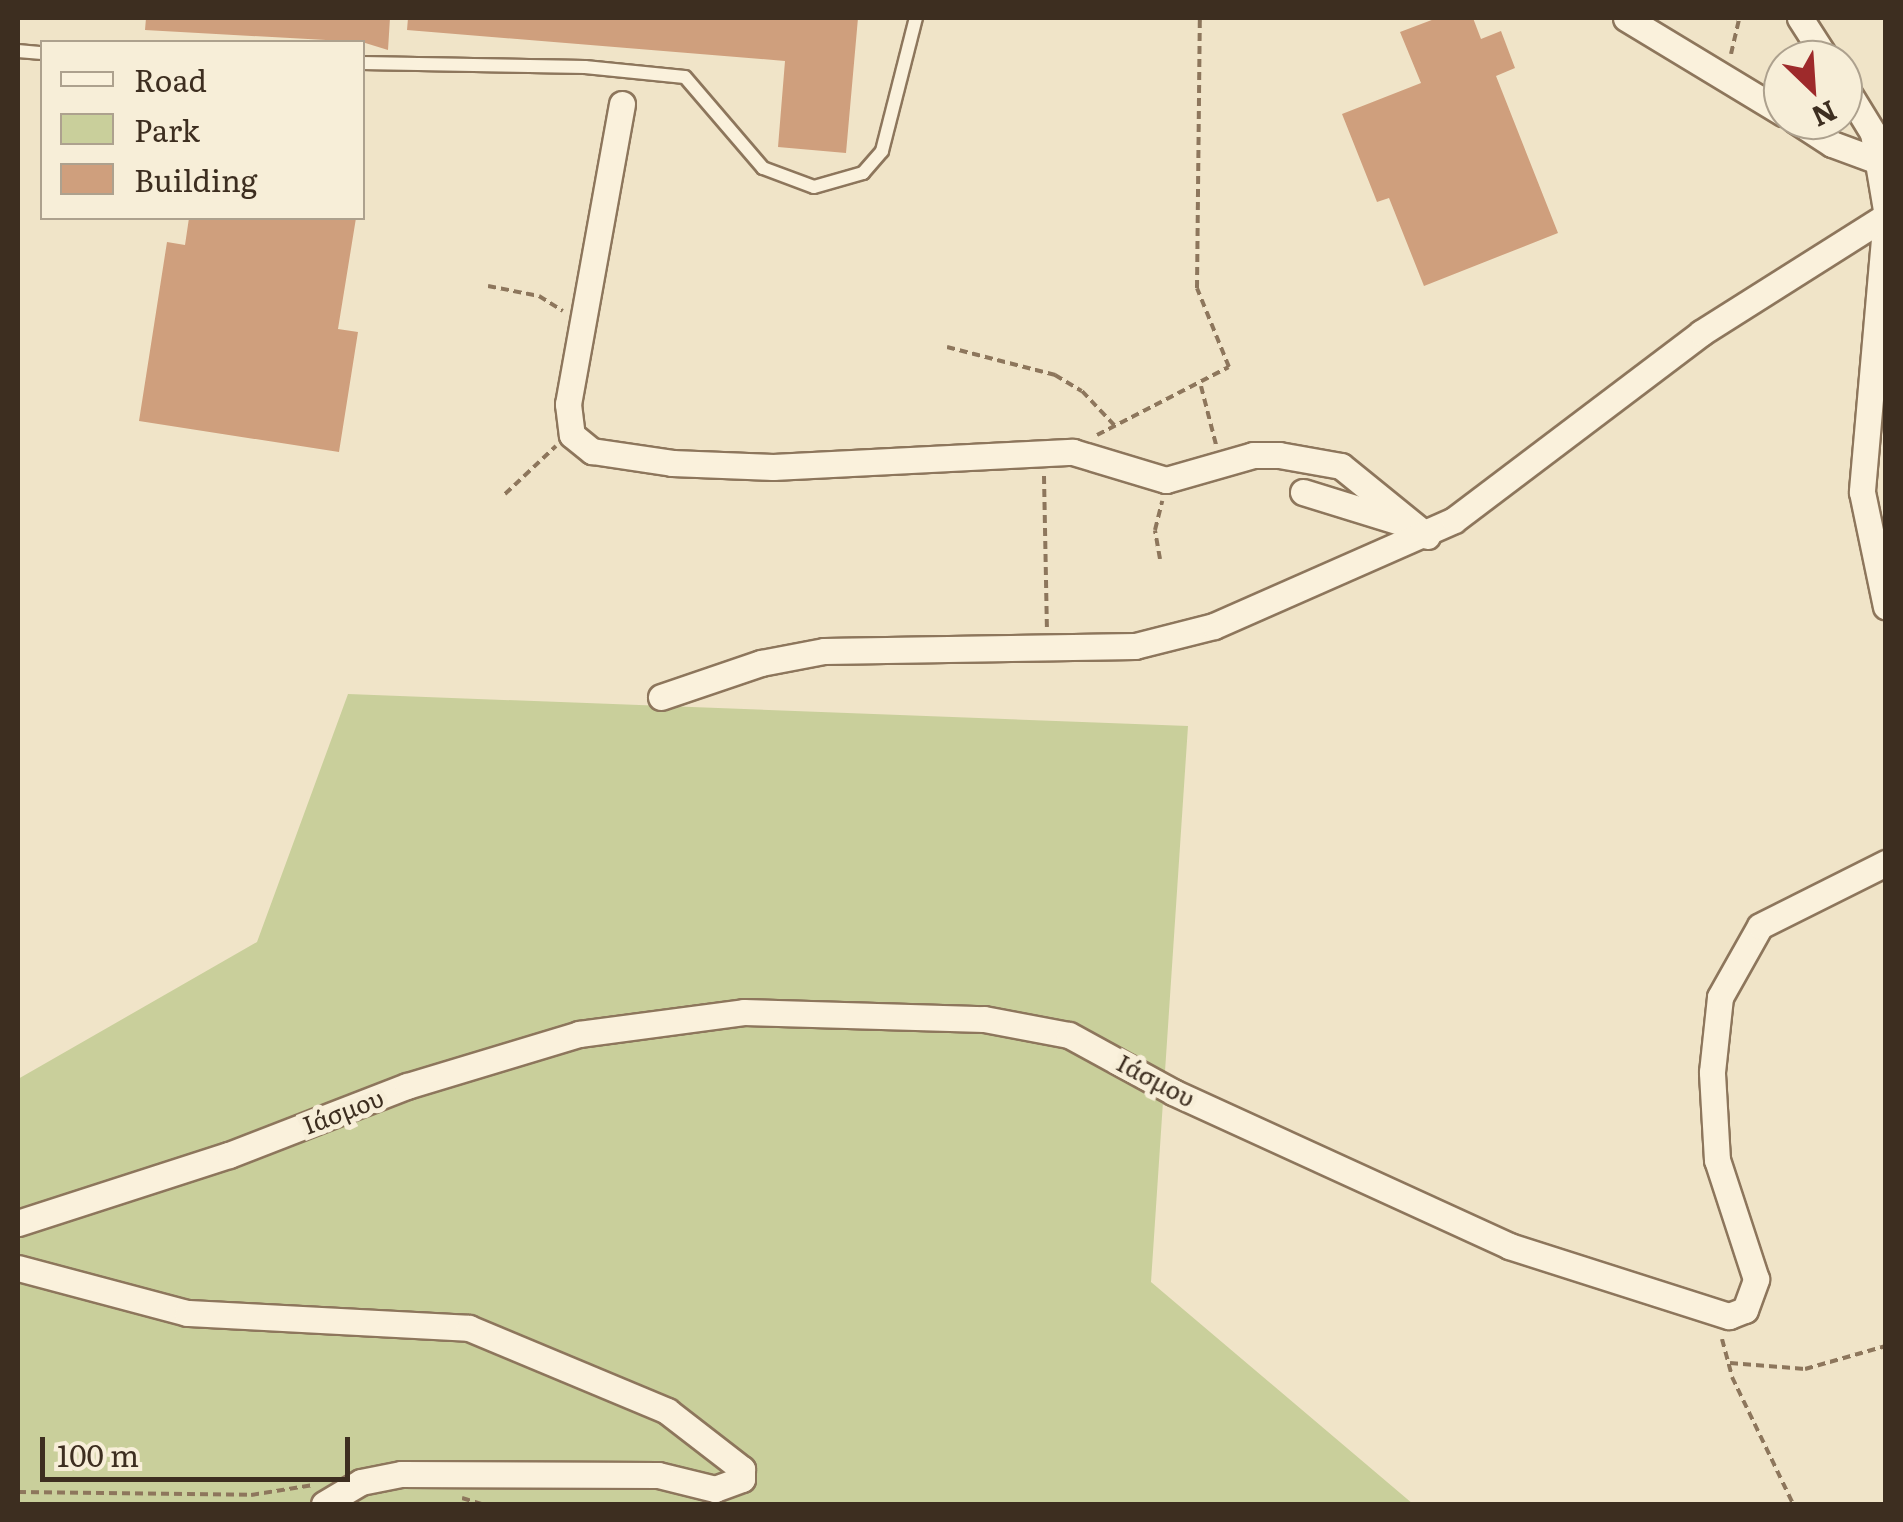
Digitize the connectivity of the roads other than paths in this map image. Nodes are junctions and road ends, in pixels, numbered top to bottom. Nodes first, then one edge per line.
1 (916, 18) edge
2 (1626, 18) edge
3 (1800, 18) edge
4 (1814, 40) edge
5 (365, 63) edge
6 (1763, 100) edge
7 (622, 104) dead end
8 (1863, 117) edge
9 (1826, 140) edge
10 (1881, 162) junction
11 (1886, 214) edge
12 (1303, 492) dead end
13 (1423, 532) junction
14 (1886, 607) edge
15 (661, 697) dead end
16 (1886, 864) edge
17 (18, 1222) edge
18 (18, 1268) edge
19 (333, 1497) edge

1 - 5 lane
2 - 6 street
3 - 4 street
7 - 13 street
8 - 10 street
9 - 10 street
10 - 11 street
11 - 13 street
11 - 14 street
12 - 13 street
13 - 15 street
16 - 17 street, Ιάσμου
18 - 19 street

